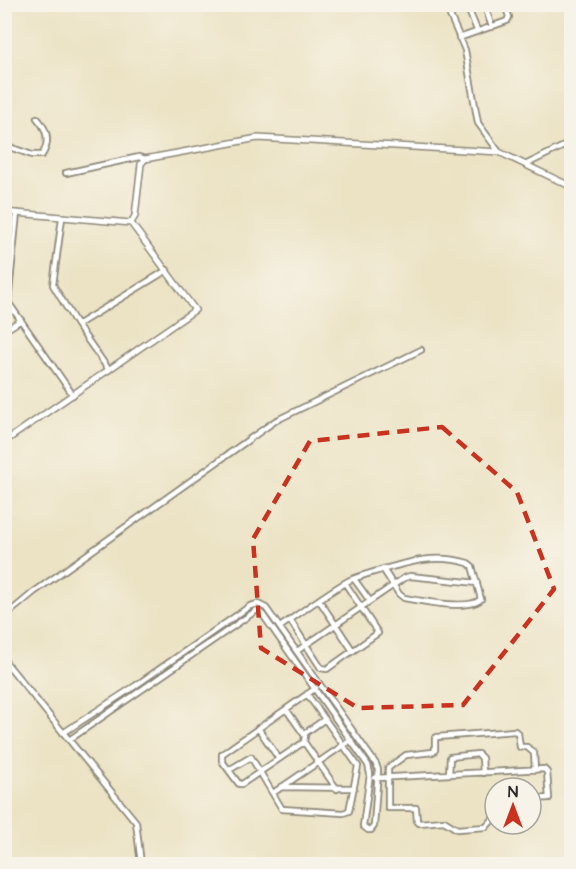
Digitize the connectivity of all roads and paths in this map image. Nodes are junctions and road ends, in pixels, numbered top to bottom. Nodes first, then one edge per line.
1 (10, 4) edge
2 (428, 4) edge
3 (443, 4) edge
4 (466, 4) edge
5 (484, 4) edge
6 (505, 4) edge
7 (4, 10) edge
8 (492, 27) junction
9 (477, 30) junction
10 (459, 38) junction
11 (37, 118) dead end
12 (572, 142) edge
13 (4, 145) edge
14 (499, 152) junction
15 (145, 159) junction
16 (527, 165) junction
17 (66, 173) dead end
18 (572, 187) edge
19 (4, 212) edge
20 (17, 213) junction
21 (62, 218) junction
22 (131, 223) junction
23 (167, 270) junction
24 (6, 302) edge
25 (21, 320) junction
26 (77, 325) junction
27 (4, 331) edge
28 (421, 350) dead end
29 (109, 370) junction
30 (73, 395) junction
31 (4, 442) edge
32 (383, 570) junction
33 (354, 579) junction
34 (477, 583) junction
35 (345, 584) junction
36 (393, 585) junction
37 (319, 600) junction
38 (370, 601) junction
39 (258, 607) junction
40 (362, 607) junction
41 (4, 617) edge
42 (290, 620) junction
43 (336, 625) junction
44 (280, 627) junction
45 (306, 646) junction
46 (297, 651) junction
47 (353, 651) junction
48 (4, 660) edge
49 (321, 685) junction
50 (315, 689) junction
51 (307, 694) junction
52 (286, 709) junction
53 (325, 719) junction
54 (258, 729) junction
55 (63, 733) junction
56 (304, 734) junction
57 (69, 740) junction
58 (351, 740) junction
59 (304, 742) junction
60 (344, 745) junction
61 (279, 759) junction
62 (318, 763) junction
63 (229, 770) junction
64 (535, 770) junction
65 (260, 772) junction
66 (483, 773) junction
67 (449, 774) junction
68 (387, 777) junction
69 (370, 778) junction
70 (378, 778) junction
71 (281, 787) junction
72 (354, 788) junction
73 (337, 789) junction
74 (273, 793) junction
75 (543, 798) edge
76 (365, 813) junction
77 (374, 814) junction
78 (483, 827) edge
79 (141, 864) edge

1 - 7 street
2 - 3 street
3 - 10 street
4 - 9 street
5 - 8 street
6 - 8 street
8 - 9 street
9 - 10 street
10 - 14 street
11 - 13 street
12 - 16 street
14 - 15 street
14 - 16 street
15 - 17 street
15 - 22 street
16 - 18 street
19 - 20 street
20 - 21 street
20 - 24 street
21 - 22 street
21 - 26 street
22 - 23 street
23 - 26 street
23 - 29 street
24 - 25 street
25 - 27 street
25 - 30 street
26 - 29 street
28 - 41 street
29 - 30 street
30 - 31 street
32 - 33 street
32 - 34 street
32 - 36 street
33 - 35 street
33 - 38 street
34 - 36 street
34 - 36 street
35 - 37 street
35 - 40 street
36 - 38 street
37 - 42 street
37 - 43 street
38 - 40 street
39 - 44 street
39 - 50 street
39 - 55 street
39 - 57 street
40 - 43 street
40 - 47 street
42 - 44 street
42 - 45 street
43 - 45 street
43 - 47 street
44 - 46 street
45 - 46 street
45 - 47 street
46 - 49 street
48 - 55 street
49 - 50 street
49 - 70 street
50 - 51 street
50 - 58 street
51 - 52 street
51 - 53 street
52 - 54 street
52 - 56 street
53 - 56 street
53 - 60 street
54 - 61 street
54 - 63 street
55 - 57 street
56 - 59 street
57 - 79 street
58 - 60 street
58 - 69 street
59 - 61 street
59 - 62 street
60 - 62 street
60 - 72 street
61 - 65 street
62 - 71 street
62 - 73 street
63 - 65 street
63 - 65 street
64 - 66 street
64 - 68 street
64 - 75 street
65 - 74 street
66 - 67 street
66 - 67 street
67 - 68 street
68 - 70 street
68 - 78 street
69 - 70 street
69 - 76 street
70 - 77 street
71 - 73 street
71 - 74 street
72 - 73 street
72 - 74 street
76 - 77 street
76 - 77 street

